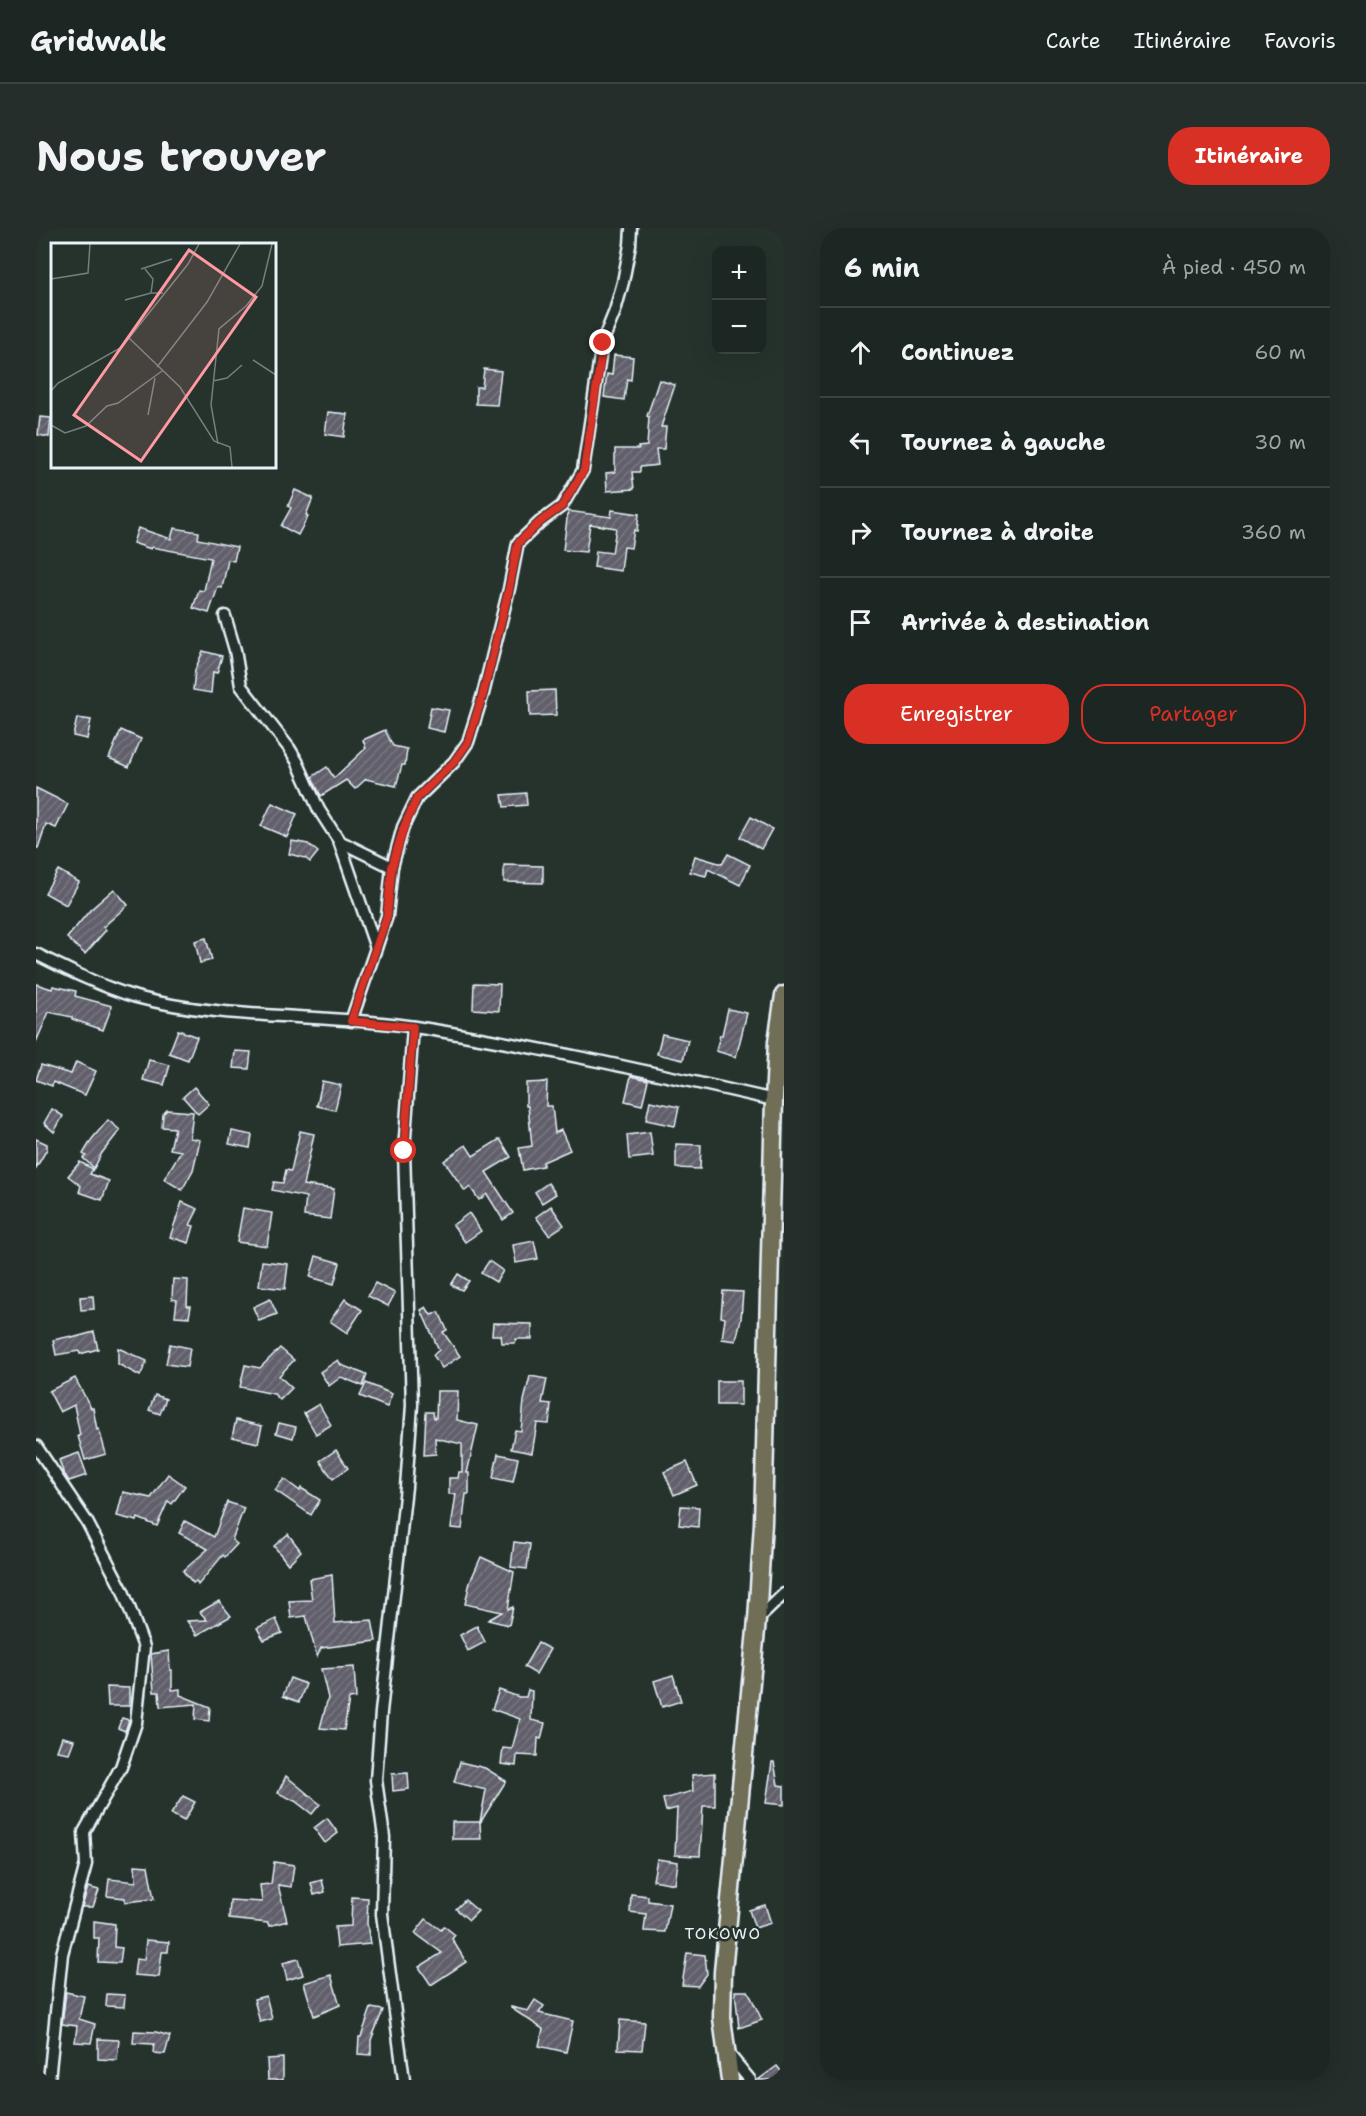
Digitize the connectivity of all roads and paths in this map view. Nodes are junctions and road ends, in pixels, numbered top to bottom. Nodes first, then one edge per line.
1 (631, 228) edge
2 (225, 616) dead end
3 (339, 841) junction
4 (392, 867) junction
5 (376, 948) junction
6 (36, 954) edge
7 (784, 995) edge
8 (351, 1021) junction
9 (413, 1027) junction
10 (774, 1100) junction
11 (36, 1446) edge
12 (784, 1594) edge
13 (757, 1620) junction
14 (726, 2050) junction
15 (49, 2080) edge
16 (404, 2080) edge
17 (730, 2080) edge
18 (750, 2080) edge

1 - 4 street
2 - 3 street
3 - 4 street
3 - 5 street
4 - 5 street
5 - 8 street
6 - 8 street
7 - 10 main road
8 - 9 street
9 - 10 street
9 - 16 street
10 - 13 main road
11 - 15 street
12 - 13 street
13 - 14 main road
14 - 17 main road
14 - 18 street

